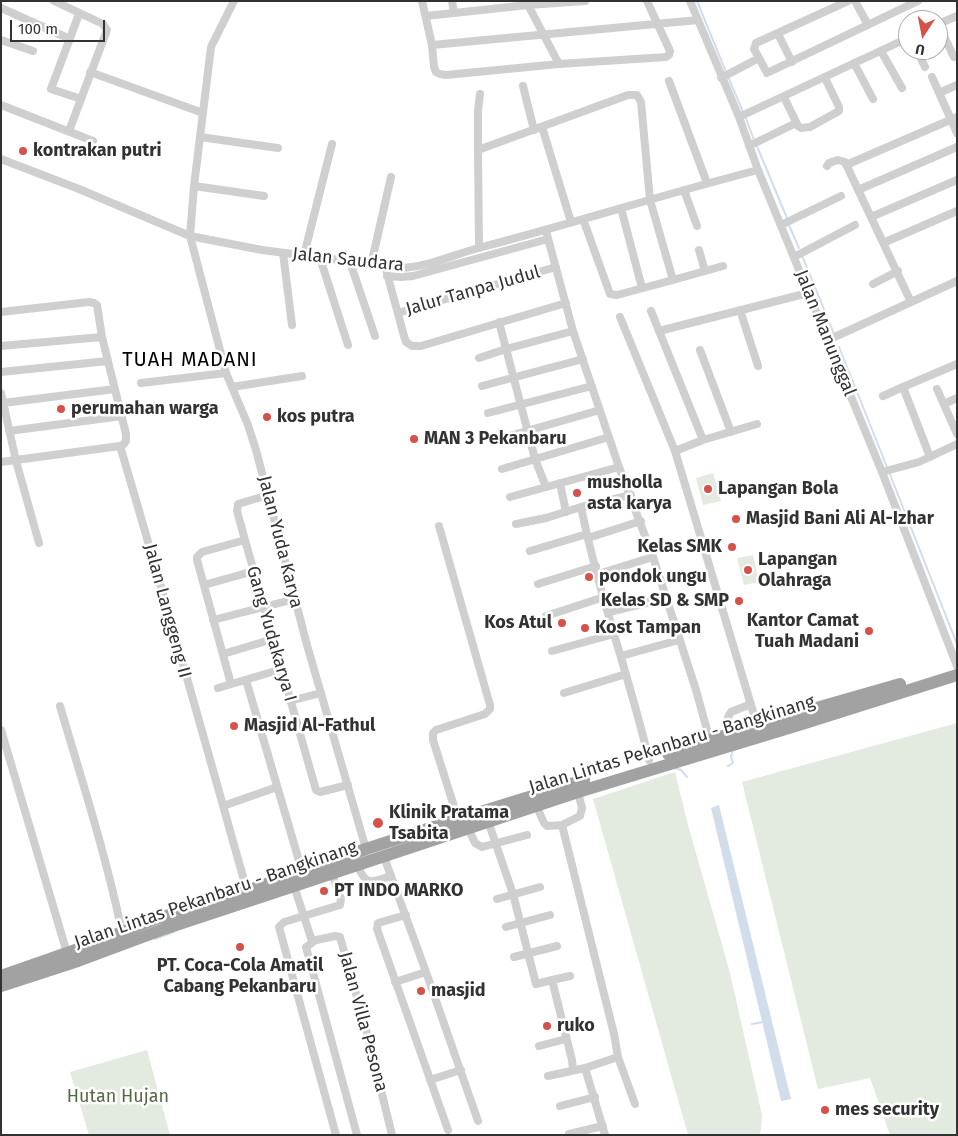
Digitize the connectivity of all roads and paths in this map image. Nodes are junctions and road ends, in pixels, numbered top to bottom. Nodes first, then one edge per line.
1 (54, 1) edge
2 (234, 1) edge
3 (422, 1) edge
4 (452, 1) edge
5 (483, 1) edge
6 (585, 1) edge
7 (647, 1) edge
8 (690, 1) edge
9 (848, 1) edge
10 (855, 1) edge
11 (918, 1) edge
12 (577, 2) edge
13 (544, 3) edge
14 (528, 5) junction
15 (1, 8) edge
16 (484, 10) junction
17 (454, 13) junction
18 (79, 14) junction
19 (426, 16) junction
20 (698, 20) junction
21 (658, 24) junction
22 (868, 25) junction
23 (778, 34) junction
24 (544, 35) junction
25 (70, 39) junction
26 (1, 40) edge
27 (898, 43) edge
28 (432, 45) junction
29 (948, 45) edge
30 (33, 51) dead end
31 (881, 51) junction
32 (954, 57) dead end
33 (759, 58) junction
34 (922, 60) edge
35 (792, 62) junction
36 (854, 63) junction
37 (559, 64) junction
38 (925, 67) dead end
39 (90, 72) junction
40 (932, 77) dead end
41 (721, 78) junction
42 (825, 78) junction
43 (669, 81) dead end
44 (957, 85) edge
45 (523, 86) dead end
46 (902, 88) dead end
47 (939, 93) junction
48 (480, 94) dead end
49 (784, 97) junction
50 (81, 99) junction
51 (873, 99) dead end
52 (1, 105) edge
53 (203, 113) junction
54 (739, 117) junction
55 (954, 118) edge
56 (796, 123) junction
57 (538, 128) junction
58 (69, 131) junction
59 (957, 133) edge
60 (200, 137) junction
61 (93, 141) dead end
62 (332, 144) dead end
63 (749, 146) junction
64 (957, 147) edge
65 (278, 148) dead end
66 (478, 150) junction
67 (1, 159) edge
68 (846, 164) junction
69 (827, 166) dead end
70 (758, 170) junction
71 (391, 177) dead end
72 (957, 180) edge
73 (707, 183) junction
74 (194, 186) junction
75 (684, 190) junction
76 (858, 190) junction
77 (264, 196) dead end
78 (841, 196) dead end
79 (650, 200) junction
80 (620, 208) junction
81 (957, 211) edge
82 (871, 217) junction
83 (583, 219) junction
84 (571, 222) junction
85 (781, 225) junction
86 (855, 225) dead end
87 (697, 226) dead end
88 (547, 235) junction
89 (190, 236) junction
90 (884, 243) junction
91 (479, 248) junction
92 (699, 250) dead end
93 (283, 253) junction
94 (304, 255) junction
95 (453, 255) junction
96 (794, 257) junction
97 (320, 258) junction
98 (350, 262) junction
99 (371, 264) junction
100 (456, 264) junction
101 (385, 266) junction
102 (724, 266) dead end
103 (556, 267) junction
104 (705, 271) junction
105 (898, 271) junction
106 (387, 276) junction
107 (674, 280) junction
108 (957, 281) edge
109 (873, 284) dead end
110 (642, 288) junction
111 (808, 293) junction
112 (911, 302) junction
113 (566, 303) junction
114 (740, 310) junction
115 (651, 311) dead end
116 (1, 312) edge
117 (398, 313) junction
118 (620, 317) dead end
119 (499, 322) junction
120 (292, 325) dead end
121 (573, 331) junction
122 (659, 332) junction
123 (375, 336) dead end
124 (102, 337) junction
125 (828, 340) junction
126 (348, 344) dead end
127 (1, 346) edge
128 (506, 348) junction
129 (700, 350) dead end
130 (479, 358) dead end
131 (583, 359) junction
132 (108, 361) junction
133 (957, 364) edge
134 (758, 366) dead end
135 (1, 372) edge
136 (226, 373) junction
137 (302, 376) dead end
138 (514, 376) junction
139 (141, 383) dead end
140 (482, 386) dead end
141 (592, 386) junction
142 (232, 387) junction
143 (903, 387) junction
144 (115, 389) junction
145 (937, 389) dead end
146 (1, 393) edge
147 (883, 396) dead end
148 (957, 398) edge
149 (3, 403) junction
150 (944, 404) junction
151 (520, 405) junction
152 (600, 410) junction
153 (488, 413) dead end
154 (122, 416) junction
155 (757, 424) dead end
156 (9, 431) junction
157 (528, 431) junction
158 (731, 432) junction
159 (957, 434) edge
160 (609, 437) junction
161 (703, 440) junction
162 (492, 441) dead end
163 (957, 444) edge
164 (120, 446) junction
165 (675, 452) junction
166 (930, 457) junction
167 (535, 459) junction
168 (16, 461) junction
169 (1, 462) edge
170 (619, 467) junction
171 (502, 469) dead end
172 (882, 472) junction
173 (560, 483) junction
174 (546, 487) junction
175 (268, 495) junction
176 (631, 495) junction
177 (510, 497) dead end
178 (581, 507) junction
179 (566, 512) junction
180 (641, 521) junction
181 (516, 524) dead end
182 (439, 526) dead end
183 (587, 536) junction
184 (245, 540) junction
185 (39, 543) dead end
186 (530, 551) dead end
187 (654, 557) junction
188 (254, 570) junction
189 (597, 570) junction
190 (538, 584) dead end
191 (204, 585) junction
192 (604, 597) junction
193 (667, 598) junction
194 (295, 599) junction
195 (263, 607) junction
196 (609, 612) junction
197 (546, 616) dead end
198 (213, 620) junction
199 (614, 634) junction
200 (273, 639) junction
201 (679, 640) junction
202 (552, 651) dead end
203 (222, 654) junction
204 (621, 656) junction
205 (282, 670) junction
206 (956, 671) edge
207 (626, 674) junction
208 (246, 680) junction
209 (231, 684) junction
210 (218, 688) dead end
211 (321, 693) junction
212 (564, 693) dead end
213 (858, 700) junction
214 (290, 701) junction
215 (752, 704) junction
216 (60, 706) dead end
217 (757, 725) junction
218 (1, 730) edge
219 (730, 735) junction
220 (710, 741) junction
221 (649, 760) junction
222 (348, 785) junction
223 (277, 787) junction
224 (578, 792) junction
225 (223, 806) junction
226 (536, 806) junction
227 (458, 819) junction
228 (488, 822) junction
229 (562, 824) junction
230 (468, 828) junction
231 (527, 835) dead end
232 (496, 844) junction
233 (366, 849) junction
234 (384, 857) junction
235 (358, 866) junction
236 (302, 871) junction
237 (332, 874) junction
238 (391, 876) junction
239 (294, 886) junction
240 (540, 887) dead end
241 (247, 891) junction
242 (513, 894) junction
243 (497, 899) dead end
244 (304, 915) junction
245 (406, 915) junction
246 (550, 915) dead end
247 (521, 923) junction
248 (162, 924) junction
249 (506, 927) dead end
250 (122, 932) junction
251 (312, 941) junction
252 (557, 946) dead end
253 (67, 953) junction
254 (528, 954) junction
255 (514, 957) dead end
256 (426, 972) junction
257 (1, 976) edge
258 (570, 976) dead end
259 (552, 980) junction
260 (395, 982) junction
261 (536, 984) junction
262 (1, 986) edge
263 (526, 986) dead end
264 (566, 1039) junction
265 (539, 1046) dead end
266 (618, 1057) junction
267 (585, 1068) junction
268 (461, 1070) junction
269 (573, 1070) junction
270 (548, 1076) dead end
271 (430, 1080) junction
272 (595, 1097) junction
273 (634, 1104) dead end
274 (560, 1106) dead end
275 (478, 1121) dead end
276 (603, 1126) junction
277 (448, 1130) dead end
278 (569, 1134) edge
279 (336, 1135) edge
280 (357, 1135) edge
281 (392, 1135) edge
282 (605, 1135) edge

1 - 18 street
2 - 53 street, Jalan Yuda Karya
3 - 19 street
4 - 17 street
5 - 16 street
6 - 12 street
7 - 21 street
8 - 20 street, Jalan Manunggal
9 - 23 street
10 - 22 street
11 - 22 street
12 - 13 street
13 - 14 street
14 - 16 street
14 - 24 street
15 - 25 street
16 - 17 street
17 - 19 street
18 - 25 street
18 - 39 street
19 - 28 street
20 - 21 street
20 - 41 street, Jalan Manunggal
21 - 24 street
21 - 37 street
22 - 35 street
23 - 33 street
23 - 35 street
24 - 28 street
24 - 37 street
25 - 50 street
26 - 30 street
27 - 31 street
28 - 37 street
29 - 32 street
31 - 36 street
31 - 46 street
33 - 35 street
33 - 41 street
34 - 38 street
36 - 42 street
36 - 51 street
39 - 50 street
39 - 53 street
40 - 47 street
41 - 54 street, Jalan Manunggal
42 - 49 street
42 - 56 street
43 - 73 street
44 - 47 street
45 - 57 street
47 - 55 street
48 - 66 street
49 - 54 street
49 - 56 street
50 - 58 street
52 - 58 street
53 - 60 street, Jalan Yuda Karya
54 - 63 street, Jalan Manunggal
55 - 59 street
55 - 68 street
56 - 63 street
57 - 66 street
57 - 79 street
57 - 84 street
58 - 61 street
60 - 65 street
60 - 74 street, Jalan Yuda Karya
62 - 94 street
63 - 70 street, Jalan Manunggal
64 - 76 street
66 - 91 street
67 - 89 street, Jalan Saudara
68 - 69 street
68 - 76 street
70 - 73 street, Jalan Saudara
70 - 85 street, Jalan Manunggal
71 - 99 street
72 - 82 street
73 - 75 street, Jalan Saudara
74 - 77 street
74 - 89 street, Jalan Yuda Karya
75 - 79 street, Jalan Saudara
75 - 87 street
76 - 82 street
78 - 85 street
79 - 80 street, Jalan Saudara
79 - 107 street
80 - 83 street, Jalan Saudara
80 - 110 street
81 - 90 street
82 - 90 street
83 - 84 street, Jalan Saudara
83 - 110 street
84 - 88 street, Jalan Saudara
85 - 96 street, Jalan Manunggal
86 - 96 street
88 - 91 street, Jalan Saudara
88 - 100 street, Jalur Tanpa Judul
88 - 103 street
89 - 93 street, Jalan Saudara
89 - 136 street, Jalan Yuda Karya
90 - 105 street
91 - 95 street, Jalan Saudara
92 - 104 street
93 - 94 street, Jalan Saudara
93 - 120 street
94 - 97 street, Jalan Saudara
95 - 100 street
95 - 101 street, Jalan Saudara
96 - 111 street, Jalan Manunggal
97 - 98 street, Jalan Saudara
97 - 126 street
98 - 99 street, Jalan Saudara
98 - 123 street
99 - 101 street, Jalan Saudara
100 - 106 street, Jalur Tanpa Judul
101 - 106 street, Jalur Tanpa Judul
102 - 104 street
103 - 113 street
103 - 117 street, Jalur Tanpa Judul
104 - 107 street
105 - 109 street
105 - 112 street
106 - 117 street, Jalur Tanpa Judul
107 - 110 street
108 - 112 street
111 - 114 street
111 - 125 street, Jalan Manunggal
112 - 125 street
113 - 119 street
113 - 121 street
114 - 122 street
114 - 134 street
115 - 122 street
116 - 124 street
117 - 119 street
118 - 165 street
119 - 128 street
121 - 128 street
121 - 131 street
122 - 161 street
124 - 127 street
124 - 132 street
125 - 172 street, Jalan Manunggal
128 - 130 street
128 - 138 street
129 - 158 street
131 - 138 street
131 - 141 street
132 - 135 street
132 - 144 street
133 - 143 street
136 - 139 street
136 - 142 street, Jalan Yuda Karya
137 - 142 street
138 - 140 street
138 - 151 street
141 - 151 street
141 - 152 street
142 - 175 street, Jalan Yuda Karya
143 - 147 street
143 - 166 street
144 - 149 street
144 - 154 street
145 - 150 street
146 - 149 street
148 - 150 street
149 - 156 street
150 - 159 street
151 - 153 street
151 - 157 street
152 - 157 street
152 - 160 street
154 - 156 street
154 - 164 street
155 - 158 street
156 - 168 street
157 - 162 street
157 - 167 street
158 - 161 street
160 - 167 street
160 - 170 street
161 - 165 street
163 - 166 street
164 - 168 street
164 - 225 street, Jalan Langgeng II
165 - 215 street
166 - 172 street
167 - 171 street
167 - 174 street
168 - 169 street
168 - 185 street
170 - 173 street
170 - 176 street
172 - 206 street, Jalan Manunggal
173 - 174 street
173 - 179 street
174 - 177 street
175 - 184 street, Gang Yudakarya I
175 - 194 street, Jalan Yuda Karya
176 - 178 street
176 - 180 street
178 - 179 street
178 - 183 street
179 - 181 street
180 - 183 street
180 - 187 street
182 - 227 street
183 - 186 street
183 - 189 street
184 - 188 street, Gang Yudakarya I
184 - 191 street
187 - 189 street
187 - 193 street
188 - 191 street
188 - 195 street, Gang Yudakarya I
189 - 190 street
189 - 192 street
191 - 198 street
192 - 196 street
192 - 197 street
193 - 196 street
193 - 201 street
194 - 195 street
194 - 211 street, Jalan Yuda Karya
195 - 198 street
195 - 200 street, Gang Yudakarya I
196 - 199 street
198 - 203 street
199 - 202 street
199 - 204 street
200 - 203 street
200 - 205 street, Gang Yudakarya I
201 - 204 street
201 - 220 street
203 - 209 street
204 - 207 street
205 - 208 street
205 - 214 street, Gang Yudakarya I
206 - 213 highway, Jalan Lintas Pekanbaru - Bangkinang
207 - 212 street
207 - 221 street
208 - 209 street
208 - 223 street
209 - 210 street
211 - 214 street
211 - 222 street, Jalan Yuda Karya
213 - 217 highway, Jalan Lintas Pekanbaru - Bangkinang
213 - 224 highway, Jalan Lintas Pekanbaru - Bangkinang
214 - 222 street, Gang Yudakarya I
215 - 217 street
215 - 219 street
216 - 250 street
217 - 219 highway, Jalan Lintas Pekanbaru - Bangkinang
218 - 253 street
219 - 220 highway, Jalan Lintas Pekanbaru - Bangkinang
220 - 221 highway, Jalan Lintas Pekanbaru - Bangkinang
221 - 227 highway, Jalan Lintas Pekanbaru - Bangkinang
222 - 233 street, Jalan Yuda Karya
223 - 225 street
223 - 236 street
224 - 226 highway, Jalan Lintas Pekanbaru - Bangkinang
224 - 229 street
225 - 241 street, Jalan Langgeng II
226 - 228 highway, Jalan Lintas Pekanbaru - Bangkinang
226 - 229 street
227 - 233 highway, Jalan Lintas Pekanbaru - Bangkinang
228 - 230 highway, Jalan Lintas Pekanbaru - Bangkinang
228 - 232 street
229 - 266 street
230 - 232 street
230 - 234 highway, Jalan Lintas Pekanbaru - Bangkinang
231 - 232 street
232 - 242 street
233 - 236 highway, Jalan Lintas Pekanbaru - Bangkinang
234 - 235 highway, Jalan Lintas Pekanbaru - Bangkinang
234 - 238 street
235 - 237 highway, Jalan Lintas Pekanbaru - Bangkinang
235 - 238 street
236 - 241 highway, Jalan Lintas Pekanbaru - Bangkinang
237 - 239 highway, Jalan Lintas Pekanbaru - Bangkinang
237 - 244 street
238 - 245 street
239 - 244 street, Jalan Villa Pesona
239 - 248 highway, Jalan Lintas Pekanbaru - Bangkinang
240 - 242 street
241 - 248 highway, Jalan Lintas Pekanbaru - Bangkinang
242 - 243 street
242 - 247 street
244 - 251 street, Jalan Villa Pesona
244 - 279 street
245 - 256 street
245 - 260 street
246 - 247 street
247 - 249 street
247 - 254 street
248 - 250 highway, Jalan Lintas Pekanbaru - Bangkinang
248 - 262 highway, Jalan Lintas Pekanbaru - Bangkinang
250 - 253 highway, Jalan Lintas Pekanbaru - Bangkinang
251 - 280 street, Jalan Villa Pesona
251 - 281 street, Jalan Villa Pesona
252 - 254 street
253 - 257 highway, Jalan Lintas Pekanbaru - Bangkinang
254 - 255 street
254 - 261 street
256 - 260 street
256 - 268 street
258 - 259 street
259 - 261 street
259 - 264 street
260 - 271 street
261 - 263 street
264 - 265 street
264 - 269 street
266 - 267 street
266 - 273 street
267 - 269 street
267 - 272 street
268 - 271 street
268 - 275 street
269 - 270 street
271 - 277 street
272 - 274 street
272 - 276 street
276 - 278 street
276 - 282 street

